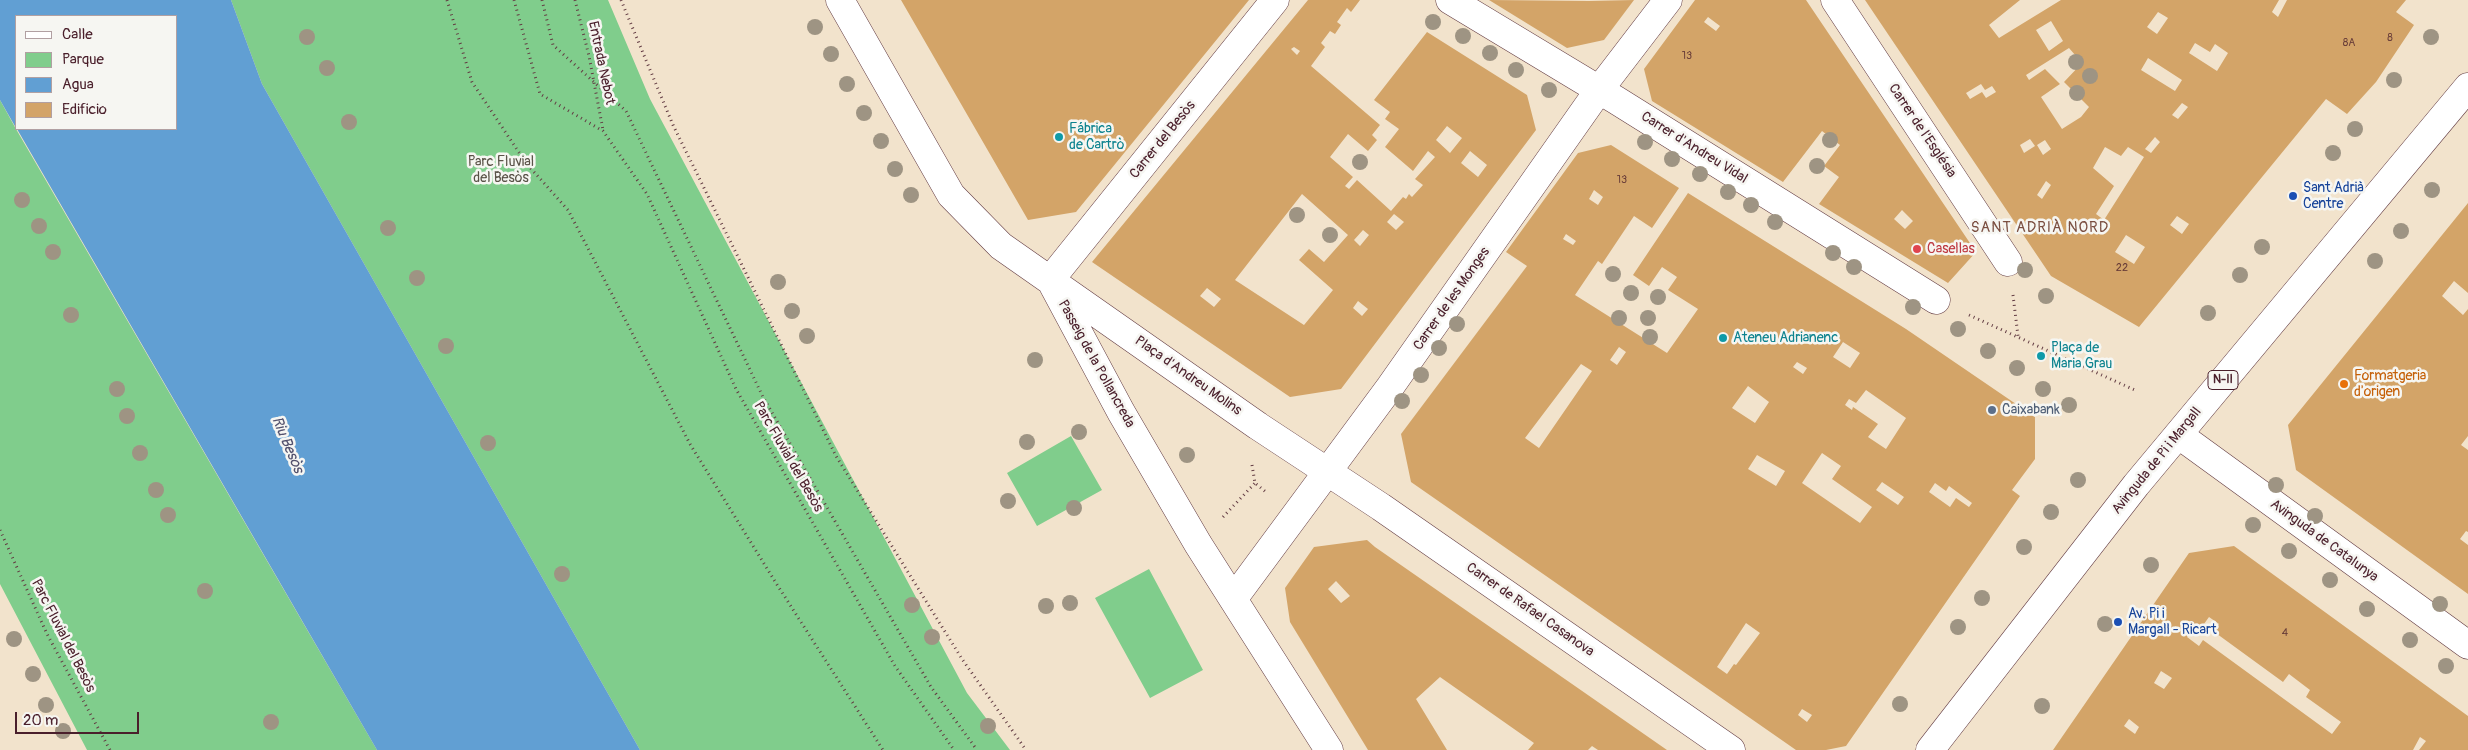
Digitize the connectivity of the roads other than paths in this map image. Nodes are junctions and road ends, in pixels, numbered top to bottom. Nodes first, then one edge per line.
1 (840, 0) edge
2 (1276, 0) edge
3 (1450, 0) edge
4 (1668, 0) edge
5 (1835, 0) edge
6 (2468, 87) edge
7 (1599, 90) junction
8 (2008, 262) dead end
9 (1050, 280) junction
10 (1936, 300) road end
11 (2179, 435) junction
12 (1327, 471) junction
13 (1234, 598) junction
14 (2468, 646) edge
15 (1329, 750) edge
16 (1731, 750) edge
17 (1930, 750) edge

1 - 9 street, Passeig de la Pollancreda
2 - 9 street, Carrer del Besòs
3 - 7 street, Carrer d'Andreu Vidal
4 - 7 street, Carrer de les Monges
5 - 8 street, Carrer de l'Església
6 - 11 street, Avinguda de Pi i Margall / N-II
7 - 10 street, Carrer d'Andreu Vidal
7 - 12 street, Carrer de les Monges
9 - 12 street, Plaça d'Andreu Molins
9 - 13 street, Passeig de la Pollancreda
11 - 14 street, Avinguda de Catalunya
11 - 17 street, Avinguda de Pi i Margall / N-II
12 - 13 street, Carrer de les Monges
12 - 16 street, Carrer de Rafael Casanova
13 - 15 street, Passeig de la Pollancreda

